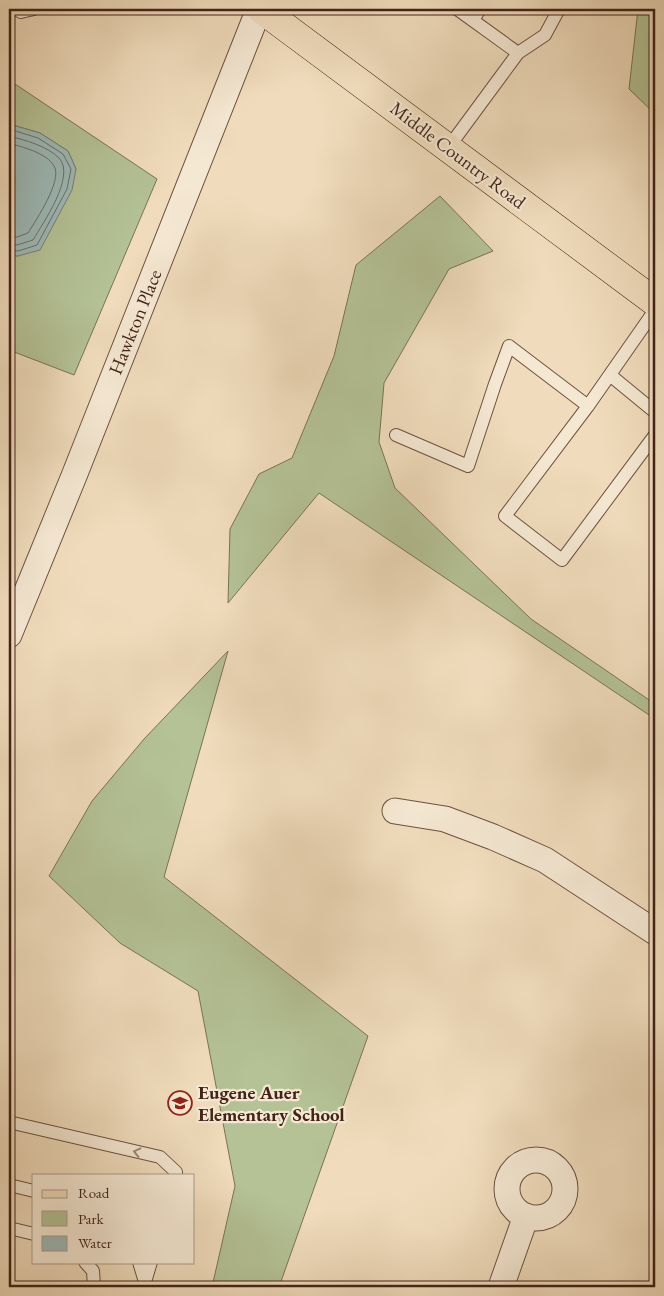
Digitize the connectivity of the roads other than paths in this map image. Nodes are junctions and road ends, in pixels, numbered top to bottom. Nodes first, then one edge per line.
1 (16, 9) edge
2 (34, 9) edge
3 (260, 9) edge
4 (457, 9) edge
5 (480, 9) edge
6 (559, 9) edge
7 (473, 20) junction
8 (518, 53) junction
9 (448, 148) junction
10 (655, 302) edge
11 (655, 310) edge
12 (610, 375) junction
13 (588, 406) junction
14 (655, 412) edge
15 (396, 435) dead end
16 (655, 435) edge
17 (9, 634) edge
18 (395, 811) dead end
19 (655, 932) edge
20 (9, 1124) edge
21 (176, 1174) edge
22 (9, 1185) edge
23 (32, 1191) edge
24 (526, 1216) dead end
25 (9, 1228) edge
26 (32, 1234) edge
27 (87, 1264) edge
28 (140, 1264) edge
29 (150, 1264) edge
30 (145, 1285) edge
31 (94, 1287) edge
32 (501, 1287) edge

1 - 2 lane
3 - 9 main road, Middle Country Road
3 - 17 street, Hawkton Place
4 - 7 lane
5 - 7 lane
6 - 8 lane
7 - 8 lane
8 - 9 lane
9 - 10 main road, Middle Country Road
11 - 12 lane
12 - 13 lane
12 - 14 lane
13 - 15 lane
13 - 16 lane
18 - 19 street
21 -> 20 lane
22 - 23 lane
24 - 32 street
25 - 26 lane
27 - 31 lane
28 - 30 lane
29 - 30 lane

